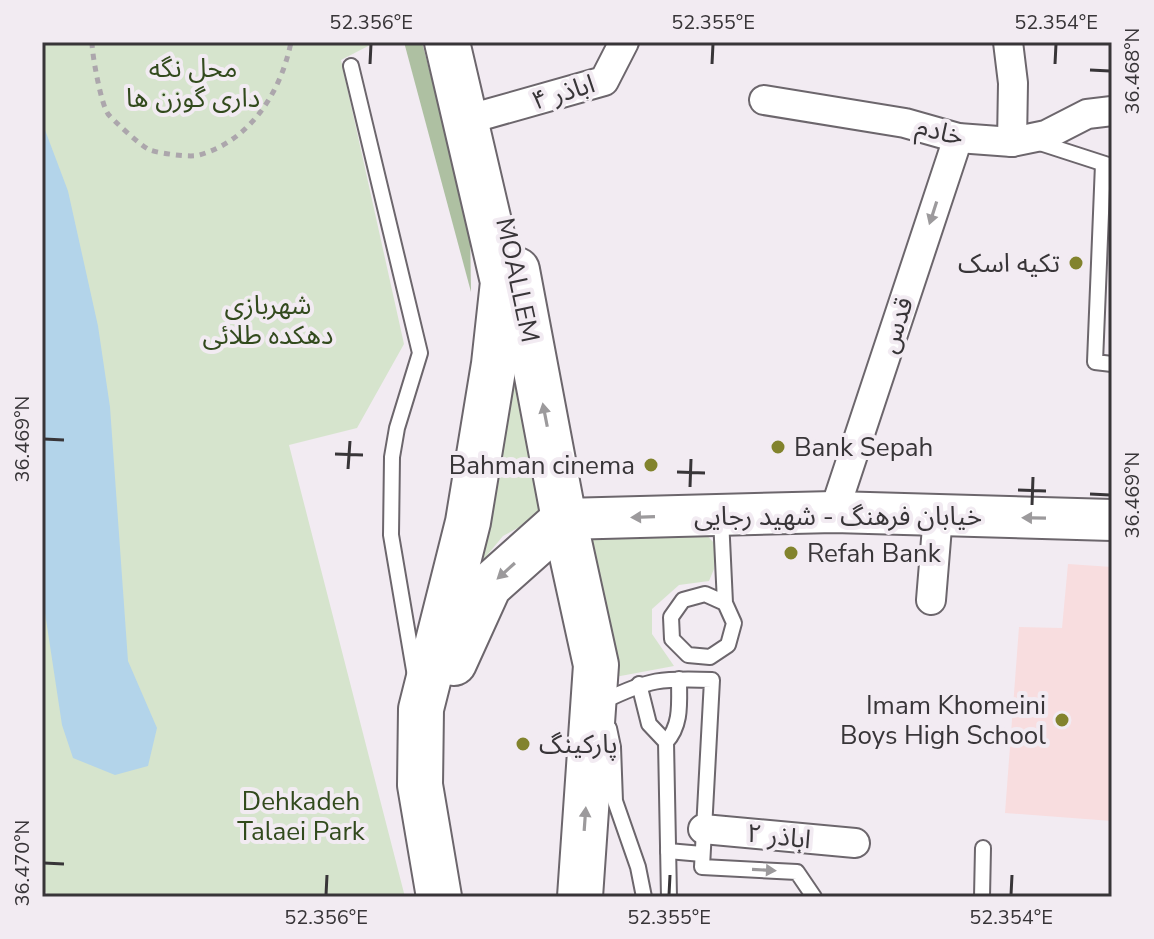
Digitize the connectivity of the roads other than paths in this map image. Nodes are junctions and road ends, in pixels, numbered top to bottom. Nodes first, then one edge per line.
1 (447, 42) edge
2 (461, 42) edge
3 (624, 42) edge
4 (1008, 42) edge
5 (351, 66) dead end
6 (764, 100) dead end
7 (1112, 111) edge
8 (480, 116) junction
9 (958, 138) junction
10 (1021, 140) junction
11 (1107, 165) edge
12 (1112, 364) edge
13 (834, 512) junction
14 (721, 515) junction
15 (938, 515) junction
16 (564, 519) junction
17 (1112, 520) edge
18 (931, 600) dead end
19 (725, 603) junction
20 (679, 679) junction
21 (600, 683) junction
22 (639, 684) junction
23 (421, 709) junction
24 (666, 742) junction
25 (855, 843) dead end
26 (983, 848) dead end
27 (702, 850) junction
28 (668, 851) junction
29 (437, 886) edge
30 (580, 897) edge
31 (644, 897) edge
32 (669, 897) edge
33 (814, 897) edge
34 (982, 897) edge

1 - 23 main road, MOALLEM
2 - 8 main road, MOALLEM
3 - 8 street, اباذر ۴
4 - 10 street
5 - 23 lane
6 - 9 street, خادم
7 - 10 street, خادم
16 -> 8 main road, MOALLEM
9 - 10 street, خادم
9 -> 13 street, قدس
10 - 11 lane
11 - 12 lane
13 - 14 main road, خیابان فرهنگ - شهید رجایی
13 - 15 main road, خیابان فرهنگ - شهید رجایی
14 -> 16 main road, خیابان فرهنگ - شهید رجایی
14 - 19 lane
17 -> 15 main road, خیابان فرهنگ - شهید رجایی
15 - 18 street
16 - 21 main road, MOALLEM
16 -> 29 main road
19 - 19 lane
20 - 22 lane
20 - 24 lane
20 - 27 lane
21 - 22 lane
30 -> 21 main road, MOALLEM
21 - 31 lane
22 - 24 lane
23 - 29 main road, MOALLEM
24 - 28 lane
25 - 27 street, اباذر ۲
26 - 34 lane
27 - 28 lane
27 -> 33 lane
28 - 32 lane

